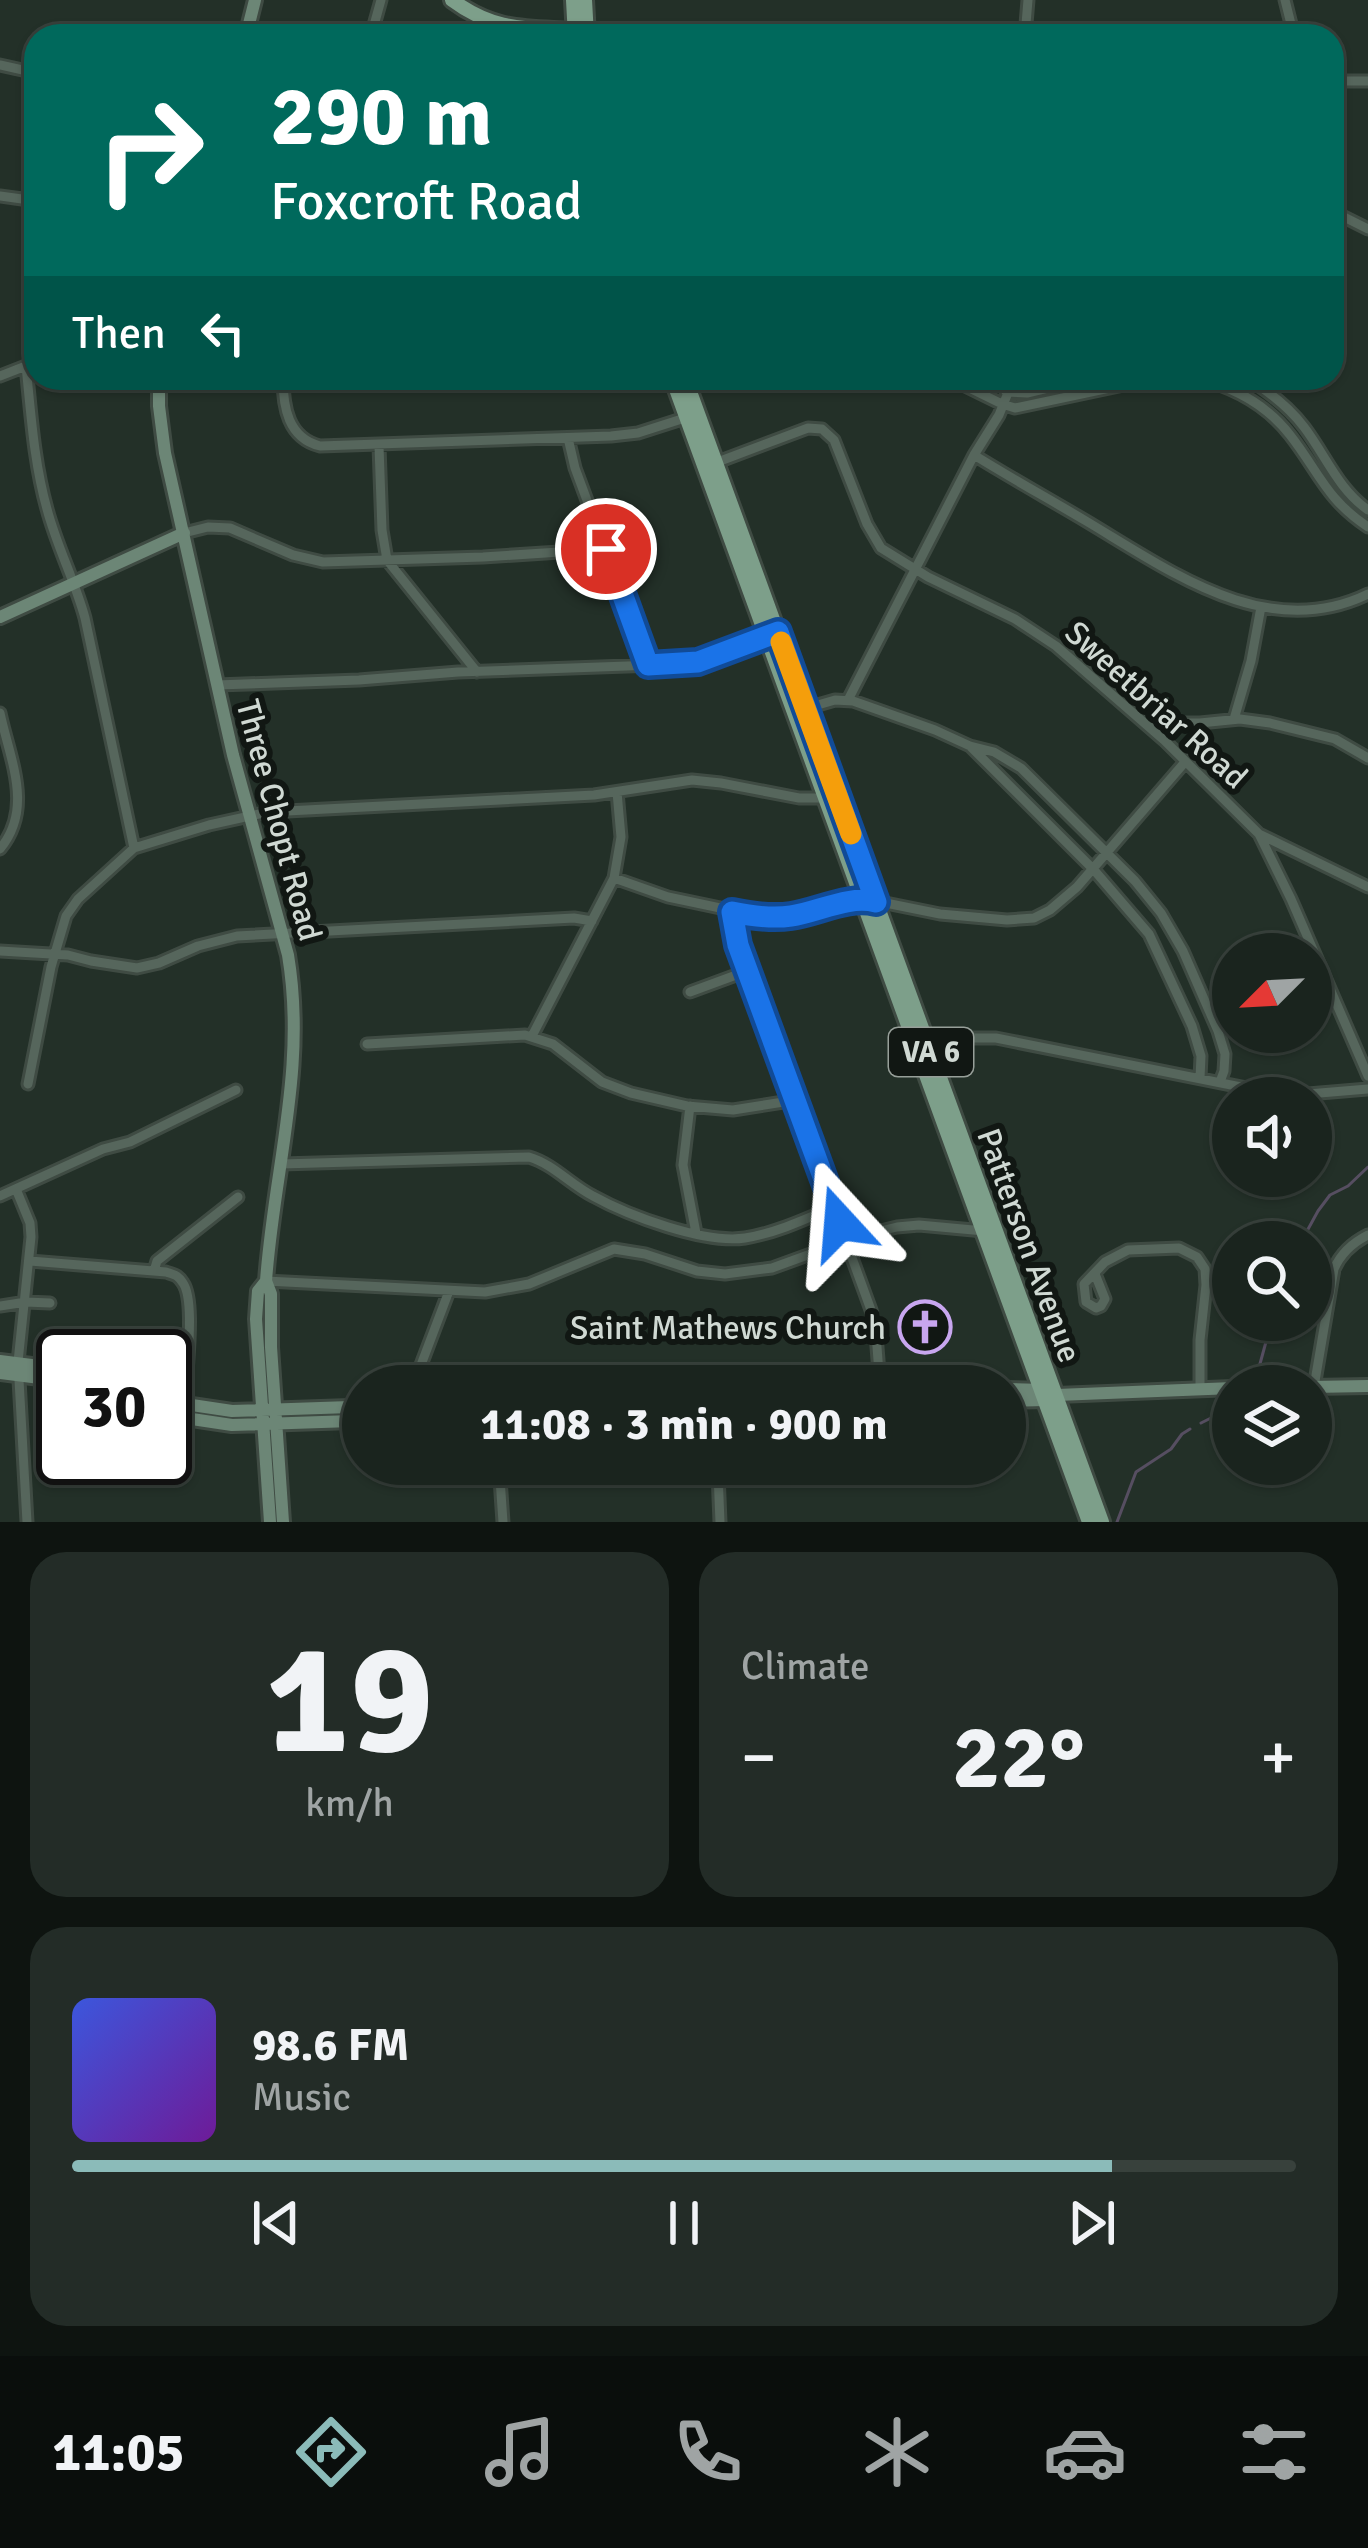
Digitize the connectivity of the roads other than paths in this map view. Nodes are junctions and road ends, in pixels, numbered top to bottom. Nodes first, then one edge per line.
1 (452, 0) edge
2 (497, 24) edge
3 (32, 390) edge
4 (159, 390) edge
5 (283, 390) edge
6 (678, 390) edge
7 (687, 390) edge
8 (973, 390) edge
9 (1040, 390) edge
10 (1104, 390) edge
11 (1235, 390) edge
12 (1262, 390) edge
13 (1006, 392) joint
14 (1002, 404) junction
15 (692, 416) junction
16 (568, 438) junction
17 (379, 446) junction
18 (974, 455) junction
19 (710, 465) junction
20 (1368, 510) edge
21 (1368, 526) edge
22 (184, 533) junction
23 (606, 549) junction
24 (387, 560) junction
25 (915, 570) junction
26 (75, 582) junction
27 (1368, 595) edge
28 (1261, 607) junction
29 (0, 617) edge
30 (772, 634) junction
31 (648, 665) junction
32 (477, 672) junction
33 (218, 685) junction
34 (848, 700) junction
35 (800, 710) junction
36 (0, 713) edge
37 (1234, 719) junction
38 (1145, 723) junction
39 (970, 746) junction
40 (1368, 758) edge
41 (1185, 761) junction
42 (617, 793) junction
43 (831, 797) junction
44 (249, 814) junction
45 (1259, 834) junction
46 (134, 848) junction
47 (0, 849) edge
48 (1107, 853) junction
49 (1094, 870) junction
50 (614, 878) junction
51 (1368, 887) edge
52 (869, 900) junction
53 (732, 912) junction
54 (592, 921) junction
55 (283, 933) junction
56 (0, 951) edge
57 (55, 953) junction
58 (747, 971) junction
59 (690, 992) dead end
60 (532, 1036) junction
61 (367, 1044) dead end
62 (924, 1052) junction
63 (1368, 1076) edge
64 (1222, 1077) edge
65 (1200, 1078) junction
66 (1212, 1080) edge
67 (28, 1084) dead end
68 (1368, 1089) edge
69 (236, 1090) dead end
70 (1332, 1092) edge
71 (796, 1100) junction
72 (690, 1106) junction
73 (281, 1164) junction
74 (16, 1189) junction
75 (0, 1196) edge
76 (238, 1197) dead end
77 (835, 1208) junction
78 (989, 1231) junction
79 (696, 1233) junction
80 (1368, 1235) edge
81 (847, 1241) junction
82 (30, 1261) junction
83 (154, 1271) junction
84 (1095, 1274) dead end
85 (266, 1280) junction
86 (448, 1292) junction
87 (26, 1302) junction
88 (50, 1303) dead end
89 (0, 1306) edge
90 (188, 1329) edge
91 (0, 1361) edge
92 (421, 1365) edge
93 (878, 1365) edge
94 (1317, 1365) edge
95 (18, 1368) junction
96 (36, 1368) edge
97 (0, 1373) edge
98 (36, 1374) edge
99 (1368, 1386) edge
100 (1332, 1387) edge
101 (1200, 1388) junction
102 (1212, 1388) edge
103 (1026, 1392) edge
104 (1047, 1394) junction
105 (1026, 1398) edge
106 (192, 1406) edge
107 (269, 1417) junction
108 (192, 1420) edge
109 (342, 1421) edge
110 (501, 1485) edge
111 (718, 1485) edge
112 (1096, 1521) edge
113 (27, 1522) edge
114 (270, 1522) edge
115 (284, 1522) edge
116 (503, 1522) edge
117 (720, 1522) edge

1 - 2 main road
3 - 26 street
4 - 22 main road, Three Chopt Road
5 - 17 street
6 - 15 main road, Patterson Avenue / VA 6
7 - 15 main road, Patterson Avenue / VA 6
8 - 14 street
9 - 13 street
10 - 14 street
11 - 21 street
12 - 20 street
13 - 14 street
14 - 18 street
15 - 16 street
15 - 19 main road, Patterson Avenue / VA 6
16 - 17 street
16 - 23 street
17 - 24 street
18 - 25 street
18 - 28 street
19 - 25 street, Sweetbriar Road
19 - 30 main road, Patterson Avenue / VA 6
22 - 24 street
22 - 26 main road
22 - 33 main road, Three Chopt Road
23 - 24 street
23 - 31 street
24 - 32 street
25 - 34 street
25 - 38 street, Sweetbriar Road
26 - 29 main road
26 - 46 street
27 - 28 street
28 - 37 street
30 - 31 street
30 - 35 main road, Patterson Avenue / VA 6
31 - 32 street
32 - 33 street
33 - 44 main road, Three Chopt Road
34 - 35 street
34 - 39 street
35 - 43 main road, Patterson Avenue / VA 6
36 - 47 street
37 - 38 street
37 - 40 street
38 - 41 street, Sweetbriar Road
39 - 48 street
39 - 49 street
41 - 45 street, Sweetbriar Road
41 - 48 street
42 - 43 street
42 - 44 street
42 - 50 street
43 - 52 main road, Patterson Avenue / VA 6
44 - 46 street
44 - 55 main road, Three Chopt Road
45 - 51 street
45 - 63 street, Sweetbriar Road
46 - 57 street
48 - 49 street
48 - 64 street
49 - 52 street
49 - 65 street
50 - 53 street
50 - 54 street
52 - 53 street
52 - 62 main road, Patterson Avenue / VA 6
53 - 58 street
54 - 55 street
54 - 60 street
55 - 57 street
55 - 73 main road, Three Chopt Road
56 - 57 street
57 - 67 street
58 - 59 street
58 - 71 street
60 - 61 street
60 - 72 street
62 - 65 street
62 - 78 main road, Patterson Avenue / VA 6
65 - 66 street
68 - 70 street
69 - 74 street
71 - 72 street
71 - 77 street
72 - 79 street
73 - 79 street
73 - 85 main road, Three Chopt Road
74 - 75 street
74 - 82 street
76 - 83 street
77 - 79 street
77 - 81 street
78 - 81 street
78 - 104 main road, Patterson Avenue / VA 6
80 - 94 street
81 - 86 street
81 - 93 street
82 - 83 street
82 - 87 street
83 - 90 street
84 - 101 street
85 - 86 street
85 - 107 main road, Three Chopt Road
86 - 92 street
87 - 88 street
87 - 89 street
87 - 95 street
91 - 95 main road
95 - 96 main road
95 - 97 main road
95 - 98 main road
95 - 113 street
99 - 100 main road
101 - 102 main road
101 - 104 main road
103 - 104 main road
104 - 105 main road
104 - 112 main road, Patterson Avenue / VA 6
106 - 107 main road
107 - 108 main road
107 - 109 main road
107 - 114 main road, Three Chopt Road
107 - 115 main road, Three Chopt Road
110 - 116 street
111 - 117 street

